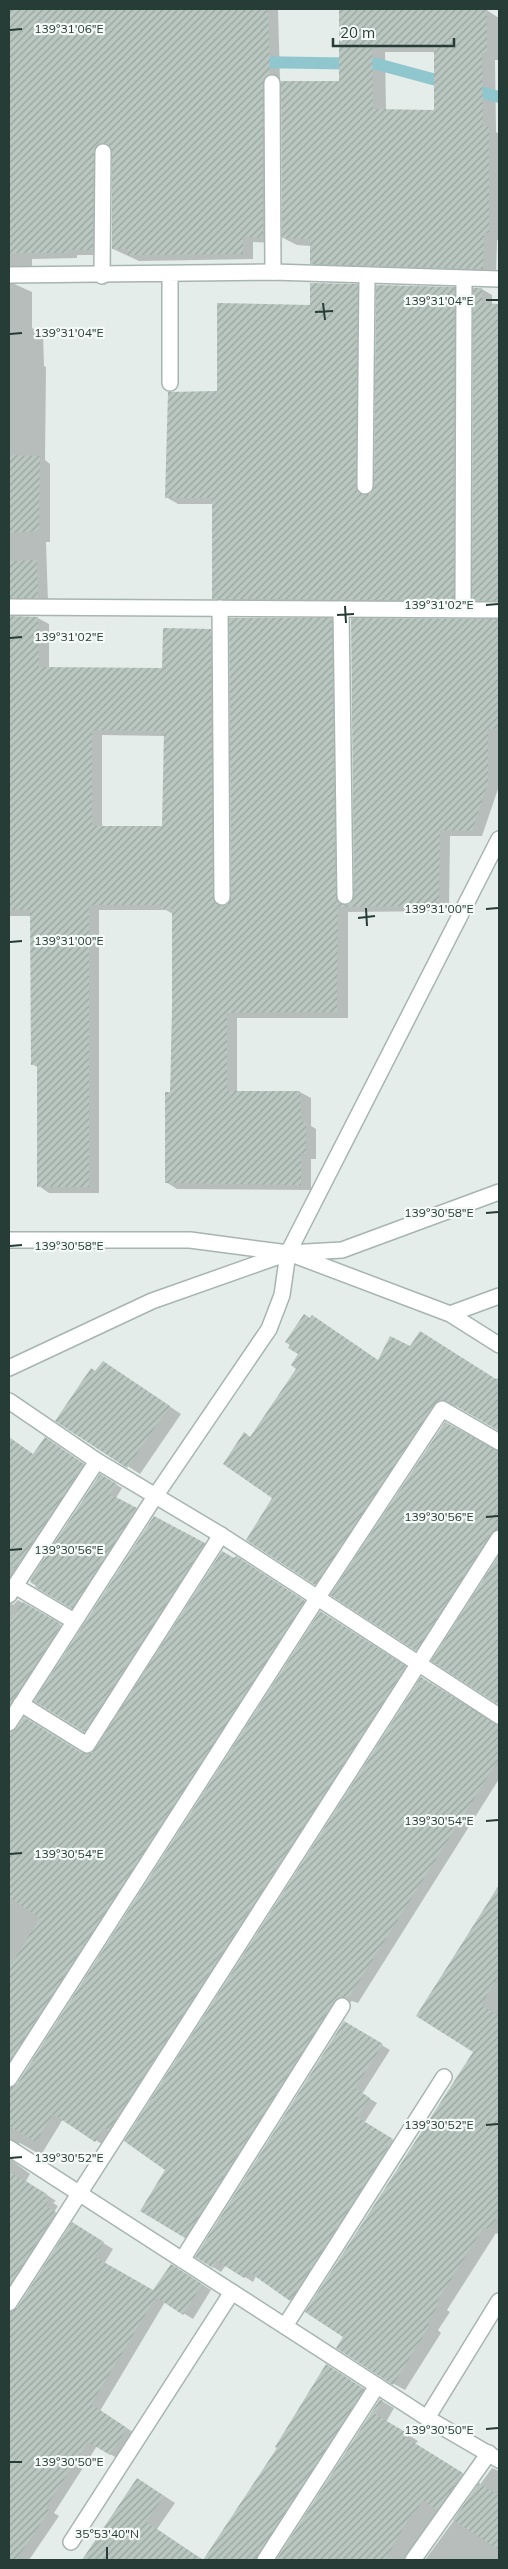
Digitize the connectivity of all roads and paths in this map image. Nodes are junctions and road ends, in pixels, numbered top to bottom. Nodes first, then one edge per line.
1 (272, 83) dead end
2 (103, 152) dead end
3 (273, 272) junction
4 (170, 274) junction
5 (9, 275) edge
6 (366, 275) junction
7 (102, 276) junction
8 (464, 279) junction
9 (499, 279) edge
10 (170, 383) dead end
11 (365, 486) dead end
12 (9, 607) edge
13 (220, 608) junction
14 (341, 609) junction
15 (462, 610) junction
16 (499, 610) edge
17 (499, 839) edge
18 (345, 896) dead end
19 (222, 897) dead end
20 (499, 1192) edge
21 (9, 1240) edge
22 (288, 1253) junction
23 (499, 1296) edge
24 (450, 1314) junction
25 (499, 1344) edge
26 (9, 1368) edge
27 (9, 1401) edge
28 (499, 1442) edge
29 (97, 1461) junction
30 (156, 1495) junction
31 (221, 1535) junction
32 (499, 1538) edge
33 (12, 1591) edge
34 (318, 1597) junction
35 (74, 1622) junction
36 (418, 1664) junction
37 (21, 1704) junction
38 (499, 1716) edge
39 (9, 1724) edge
40 (342, 2006) dead end
41 (444, 2077) dead end
42 (9, 2079) edge
43 (9, 2148) edge
44 (79, 2194) junction
45 (182, 2260) junction
46 (232, 2292) junction
47 (499, 2301) edge
48 (9, 2303) edge
49 (285, 2326) junction
50 (377, 2386) junction
51 (427, 2418) junction
52 (494, 2457) edge
53 (71, 2542) dead end
54 (265, 2560) edge
55 (413, 2560) edge

1 - 3 street
2 - 7 street
3 - 4 street
3 - 6 street
4 - 7 street
4 - 10 street
5 - 7 street
6 - 8 street
6 - 11 street
8 - 9 street
8 - 15 street
12 - 13 street
13 - 14 street
13 - 19 street
14 - 15 street
14 - 18 street
15 - 16 street
17 - 22 street
20 - 22 street
21 - 22 street
22 - 24 street
22 - 26 street
22 - 30 street
23 - 24 street
24 - 25 street
27 - 29 street
28 - 34 street
29 - 30 street
29 - 33 street
30 - 31 street
30 - 35 street
31 - 34 street
31 - 37 street
32 - 36 street
33 - 35 street
34 - 36 street
34 - 42 street
35 - 37 street
36 - 38 street
36 - 44 street
37 - 39 street
40 - 45 street
41 - 49 street
43 - 44 street
44 - 45 street
44 - 48 street
45 - 46 street
46 - 49 street
46 - 53 street
47 - 51 street
49 - 50 street
50 - 51 street
50 - 54 street
51 - 52 street
52 - 55 street

